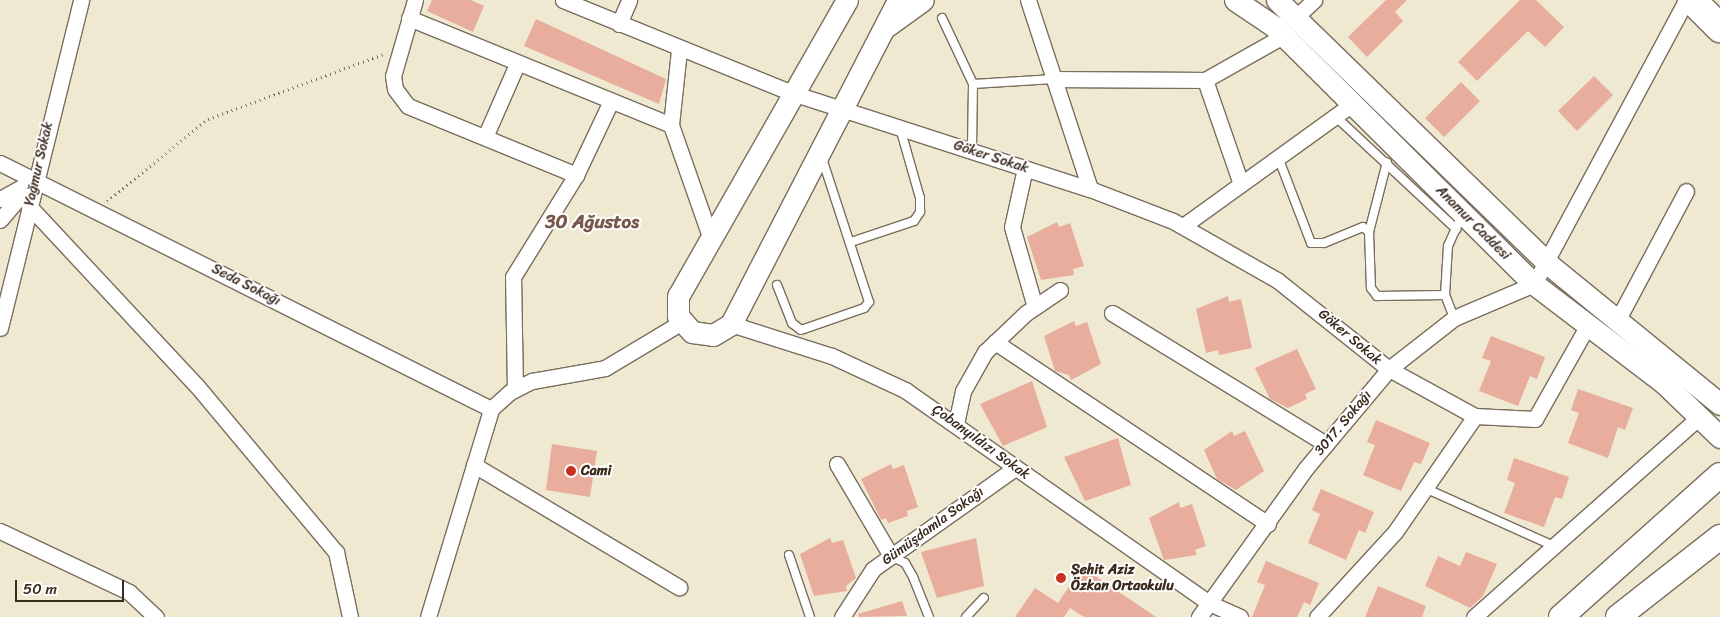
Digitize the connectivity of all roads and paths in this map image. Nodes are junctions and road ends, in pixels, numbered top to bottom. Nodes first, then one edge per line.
1 (81, 0) edge
2 (415, 0) edge
3 (564, 0) edge
4 (629, 0) edge
5 (846, 0) edge
6 (898, 0) edge
7 (923, 0) edge
8 (1028, 0) edge
9 (1235, 0) edge
10 (1277, 0) edge
11 (1314, 0) edge
12 (1686, 0) edge
13 (1692, 0) edge
14 (1296, 17) junction
15 (409, 18) junction
16 (942, 18) dead end
17 (619, 24) junction
18 (1720, 28) edge
19 (882, 31) junction
20 (1283, 36) junction
21 (400, 48) junction
22 (679, 50) junction
23 (517, 64) junction
24 (1054, 79) junction
25 (1205, 80) junction
26 (973, 84) junction
27 (794, 94) junction
28 (610, 103) junction
29 (1352, 104) junction
30 (841, 109) junction
31 (1335, 116) junction
32 (671, 125) junction
33 (900, 128) junction
34 (485, 137) junction
35 (972, 151) junction
36 (820, 152) junction
37 (1278, 157) junction
38 (1387, 162) junction
39 (0, 163) edge
40 (1025, 168) junction
41 (576, 174) junction
42 (35, 180) junction
43 (1241, 184) junction
44 (1090, 189) junction
45 (1686, 191) dead end
46 (0, 199) edge
47 (29, 206) junction
48 (97, 210) junction
49 (0, 220) edge
50 (1459, 221) junction
51 (1183, 226) junction
52 (1369, 232) junction
53 (711, 239) junction
54 (851, 242) junction
55 (1547, 263) junction
56 (1534, 284) junction
57 (777, 285) dead end
58 (1060, 290) dead end
59 (1445, 296) junction
60 (1035, 307) junction
61 (1112, 313) dead end
62 (1454, 318) junction
63 (1616, 320) junction
64 (682, 322) junction
65 (731, 324) junction
66 (1588, 326) junction
67 (0, 328) edge
68 (995, 342) junction
69 (1389, 369) junction
70 (515, 388) junction
71 (1720, 404) edge
72 (491, 409) junction
73 (1475, 416) junction
74 (1699, 417) junction
75 (956, 424) junction
76 (1720, 437) edge
77 (1326, 444) junction
78 (837, 464) dead end
79 (474, 465) junction
80 (1015, 468) junction
81 (1720, 475) edge
82 (1426, 489) junction
83 (1268, 524) junction
84 (0, 531) edge
85 (1720, 536) edge
86 (1554, 546) junction
87 (789, 554) dead end
88 (892, 556) junction
89 (679, 587) dead end
90 (984, 598) dead end
91 (1209, 603) junction
92 (156, 617) edge
93 (350, 617) edge
94 (428, 617) edge
95 (810, 617) edge
96 (842, 617) edge
97 (930, 617) edge
98 (966, 617) edge
99 (1199, 617) edge
100 (1240, 617) edge
101 (1317, 617) edge
102 (1474, 617) edge
103 (1561, 617) edge
104 (1618, 617) edge

1 - 42 street, Yağmur Sokak
2 - 15 street
3 - 17 street, Göker Sokak
4 - 17 street
5 - 27 street
6 - 19 street
7 - 19 street
8 - 24 street
9 - 20 street, Anamur Caddesi
10 - 14 street, Anamur Caddesi
11 - 14 street
12 - 55 street
13 - 18 highway
14 - 55 street, Anamur Caddesi
15 - 21 street
15 - 23 street
16 - 26 lane
17 - 22 street, Göker Sokak
19 - 30 street
20 - 25 street
20 - 29 street, Anamur Caddesi
21 - 34 street
21 - 48 path
22 - 27 street, Göker Sokak
22 - 32 street
23 - 28 street
23 - 34 street
24 - 25 street
24 - 26 lane
24 - 44 street
25 - 43 street
26 - 35 lane
27 - 30 street, Göker Sokak
27 - 53 street
28 - 32 street
28 - 41 street
29 - 31 street
29 - 50 street, Anamur Caddesi
30 - 33 street, Göker Sokak
30 - 36 street
31 - 37 street
31 - 38 lane
32 - 53 street
33 - 35 street, Göker Sokak
33 - 54 lane
34 - 41 street
35 - 40 street, Göker Sokak
36 - 54 lane
36 - 65 street
37 - 43 street
37 - 52 lane
38 - 50 lane
38 - 52 lane
39 - 42 street, Seda Sokağı
40 - 44 street, Göker Sokak
40 - 60 street
41 - 70 street
42 - 46 street
42 - 47 street, Yağmur Sokak
42 - 48 street, Seda Sokağı
42 - 49 street
43 - 51 street
44 - 51 street, Göker Sokak
45 - 63 street
47 - 67 street, Yağmur Sokak
47 - 93 street
48 - 72 street, Seda Sokağı
50 - 56 street, Anamur Caddesi
50 - 59 lane
51 - 69 street, Göker Sokak
52 - 59 lane
53 - 64 street
54 - 57 lane
55 - 56 street
55 - 63 street, Anamur Caddesi
56 - 62 street, 3017. Sokağı
56 - 66 street, Anamur Caddesi
58 - 60 street
59 - 62 lane
60 - 68 street
61 - 77 street
62 - 69 street, 3017. Sokağı
63 - 71 street, Anamur Caddesi
64 - 65 street
64 - 70 street
65 - 75 street, Çobanyıldızı Sokak
66 - 73 street
66 - 74 street, Anamur Caddesi
68 - 75 street
68 - 83 street
69 - 73 street, Göker Sokak
69 - 77 street, 3017. Sokağı
70 - 72 street
72 - 79 street
73 - 82 street
74 - 76 street, Anamur Caddesi
74 - 86 street
75 - 80 street, Çobanyıldızı Sokak
77 - 83 street, 3017. Sokağı
78 - 88 street
79 - 89 street
79 - 94 street
80 - 88 street, Gümüşdamla Sokağı
80 - 91 street, Çobanyıldızı Sokak
81 - 103 main road
82 - 86 lane
82 - 101 street
83 - 91 street, 3017. Sokağı
84 - 92 street
85 - 104 main road
86 - 102 street
87 - 95 lane
88 - 96 street, Gümüşdamla Sokağı
88 - 97 lane
90 - 98 lane
91 - 99 street, 3017. Sokağı
91 - 100 street, Çobanyıldızı Sokak

